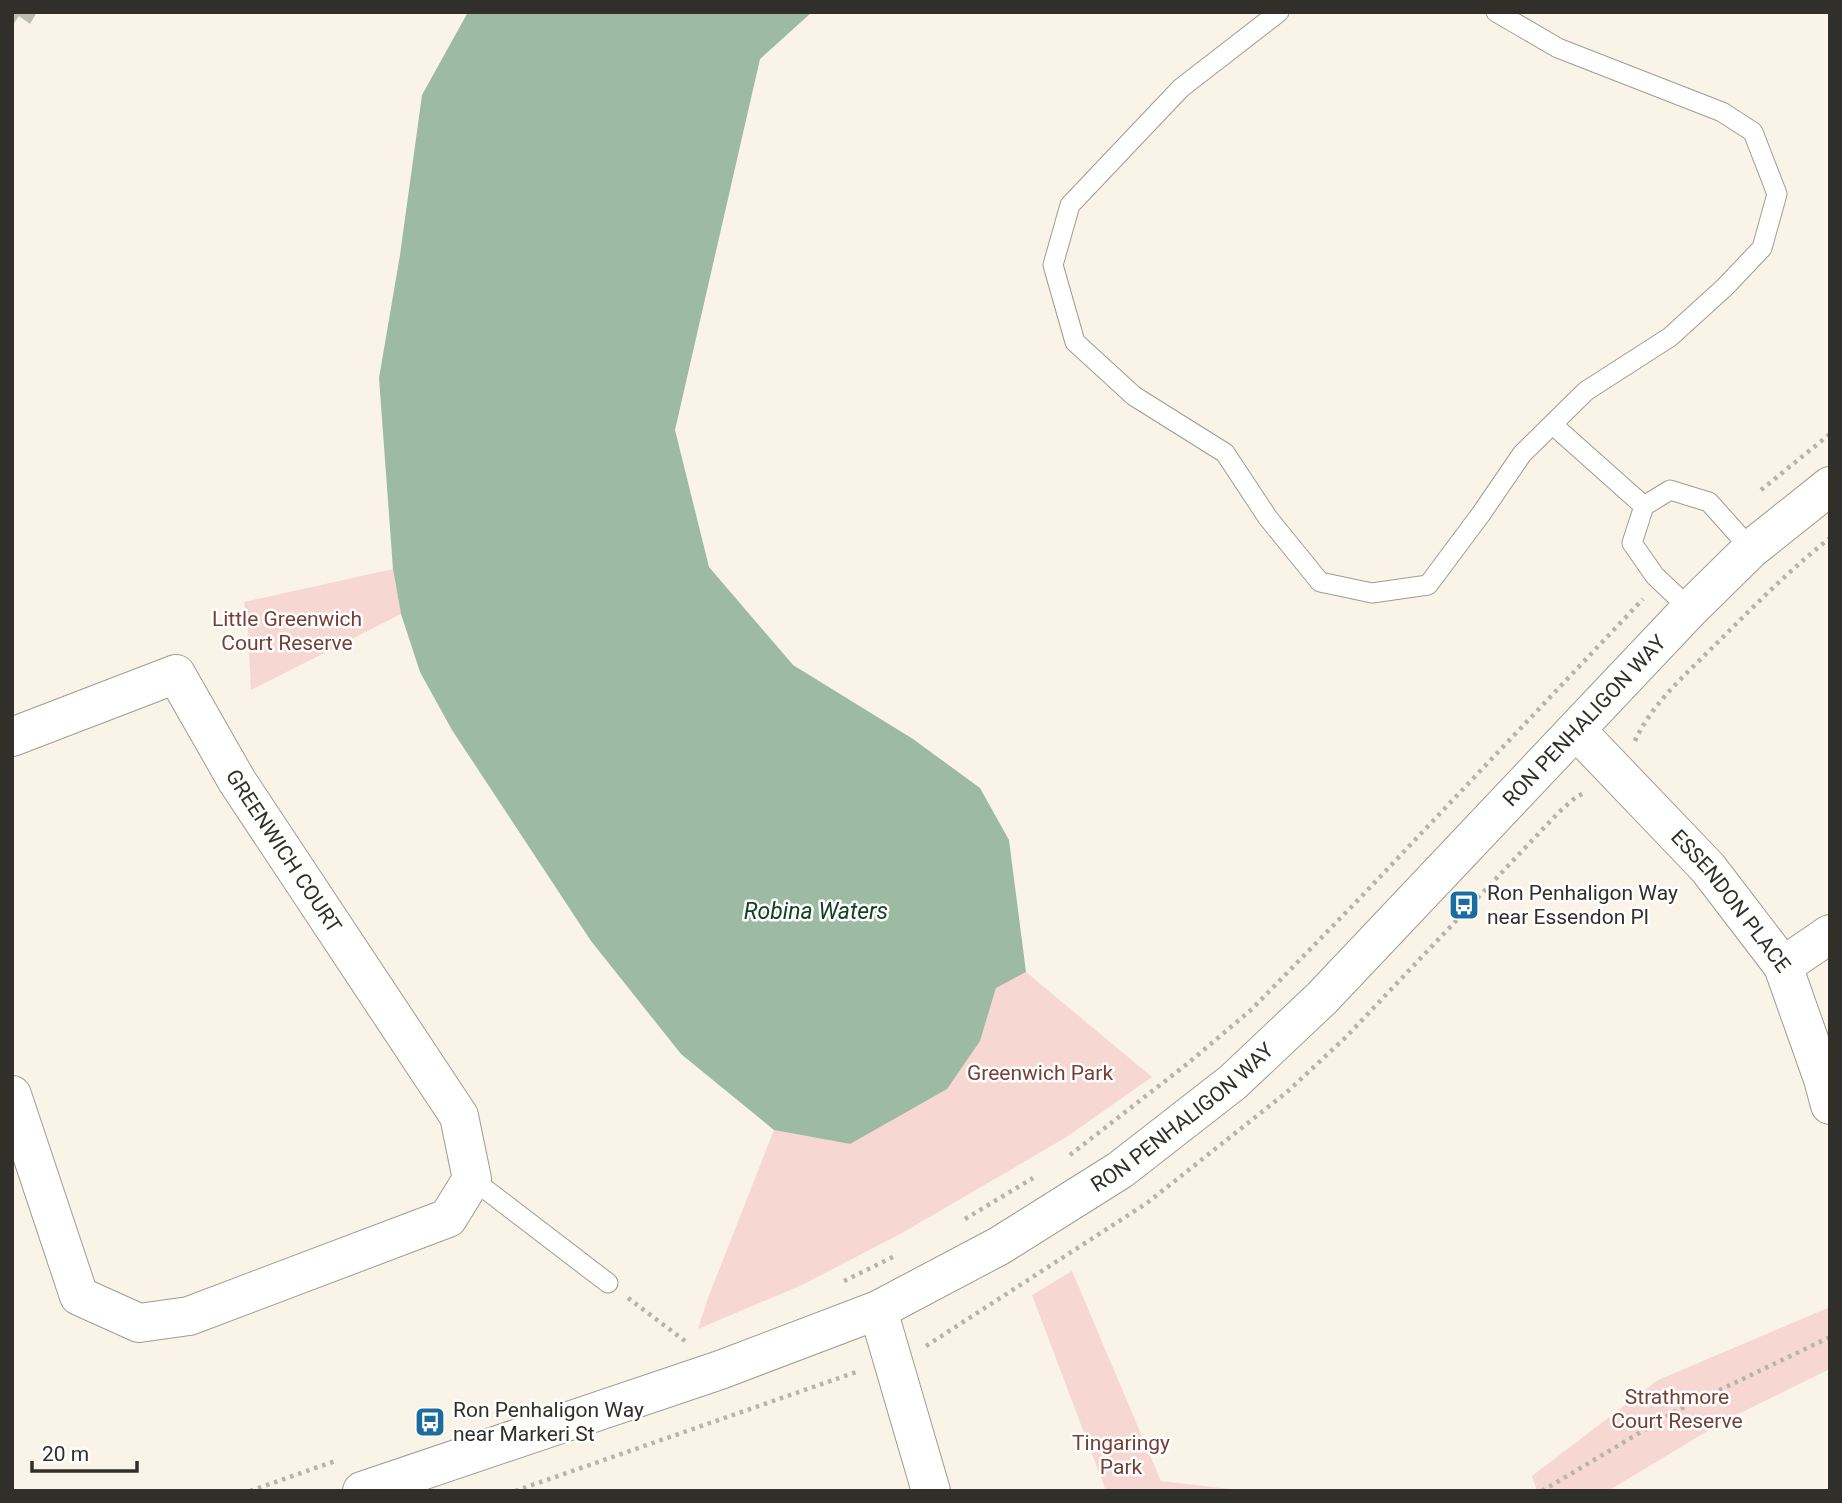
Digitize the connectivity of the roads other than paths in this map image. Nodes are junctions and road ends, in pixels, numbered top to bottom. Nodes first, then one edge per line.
1 (1279, 12) edge
2 (1496, 12) edge
3 (1553, 425) junction
4 (1830, 486) edge
5 (1644, 506) junction
6 (1751, 549) junction
7 (1690, 609) junction
8 (1576, 730) junction
9 (12, 737) edge
10 (1830, 934) edge
11 (1783, 966) junction
12 (12, 1094) edge
13 (1830, 1105) edge
14 (472, 1179) junction
15 (608, 1283) road end
16 (878, 1310) junction
17 (362, 1491) edge
18 (931, 1491) edge

1 - 3 lane
2 - 3 lane
3 - 5 lane
4 - 6 street, RON PENHALIGON WAY
5 - 6 lane
5 - 7 lane
6 - 7 street, RON PENHALIGON WAY
7 - 8 street, RON PENHALIGON WAY
8 - 11 street, ESSENDON PLACE
8 - 16 street, RON PENHALIGON WAY
9 - 14 street, GREENWICH COURT
10 - 11 street
11 - 13 street, ESSENDON PLACE
12 - 14 street
14 - 15 lane
16 - 17 street, RON PENHALIGON WAY
16 - 18 street

